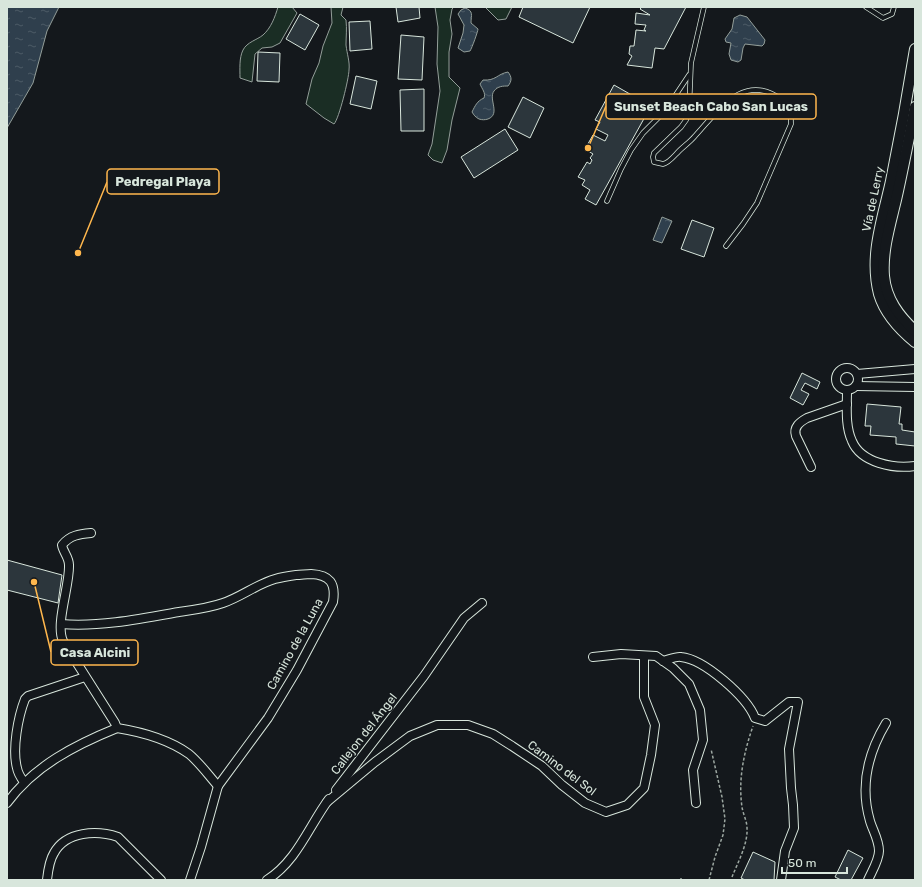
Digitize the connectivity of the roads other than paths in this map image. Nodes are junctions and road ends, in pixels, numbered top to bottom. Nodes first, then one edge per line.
1 (704, 7) edge
2 (866, 7) edge
3 (894, 7) edge
4 (915, 49) edge
5 (690, 74) junction
6 (915, 107) edge
7 (607, 201) dead end
8 (726, 246) dead end
9 (884, 293) junction
10 (915, 331) edge
11 (915, 342) edge
12 (915, 369) edge
13 (857, 374) junction
14 (856, 386) junction
15 (915, 387) edge
16 (847, 391) junction
17 (847, 404) junction
18 (915, 466) edge
19 (811, 467) dead end
20 (91, 533) dead end
21 (482, 603) dead end
22 (61, 624) junction
23 (644, 656) junction
24 (593, 657) dead end
25 (663, 662) junction
26 (85, 677) junction
27 (886, 723) dead end
28 (117, 728) junction
29 (24, 782) junction
30 (218, 786) junction
31 (327, 802) junction
32 (7, 803) edge
33 (696, 803) dead end
34 (47, 880) edge
35 (160, 880) edge
36 (190, 880) edge
37 (267, 880) edge
38 (781, 880) edge
39 (868, 880) edge

1 - 5 lane
2 - 3 lane
4 - 9 street, Vía de Lerry
5 - 7 lane
5 - 8 lane
6 - 9 street, Vía de Lerry
9 - 10 street, Vía de Lerry
9 - 11 street, Vía de Lerry
12 - 13 street
13 - 14 street
13 - 16 street
14 - 15 street
14 - 16 street
16 - 17 street
17 - 18 street
17 - 19 street
20 - 22 street
21 - 31 street, Callejon del Ángel
22 - 26 street
22 - 30 street, Camino de la Luna
23 - 24 street
23 - 25 street
23 - 31 street, Camino del Sol
25 - 33 street
25 - 38 street
26 - 28 street
26 - 29 street
27 - 39 street
28 - 29 street
28 - 30 street
29 - 32 street
30 - 36 street
31 - 37 street, Callejon del Ángel
34 - 35 street

